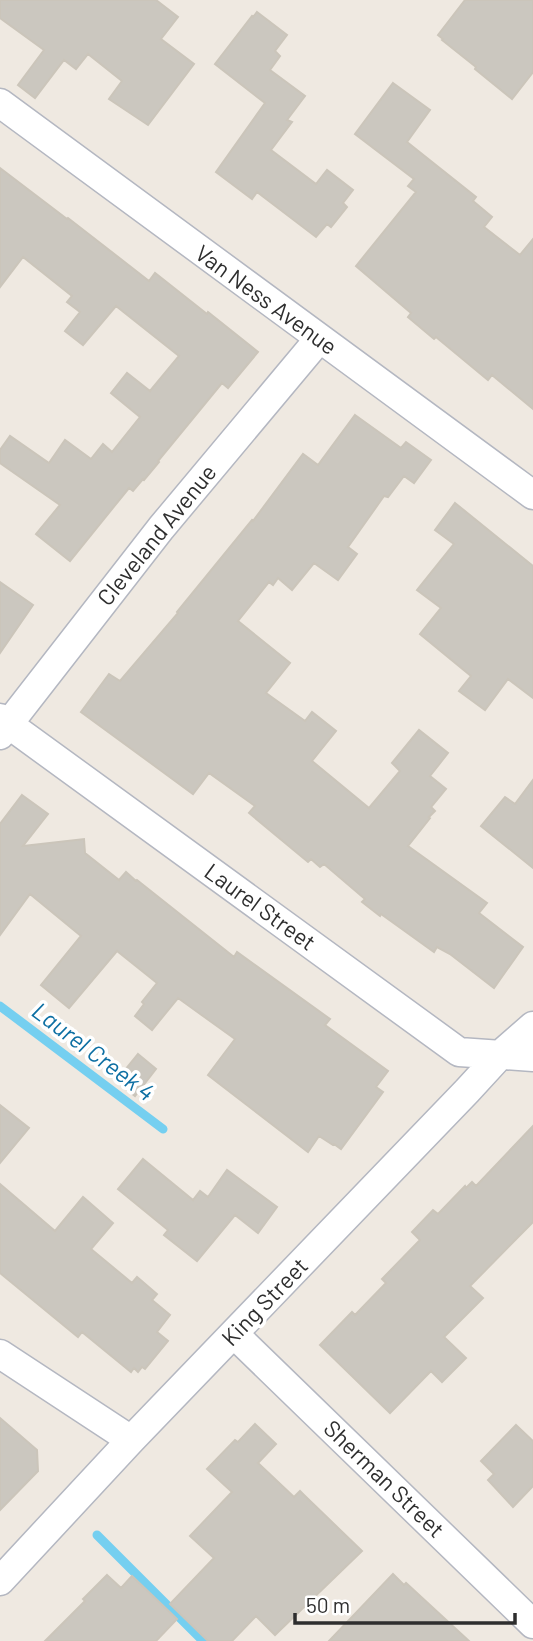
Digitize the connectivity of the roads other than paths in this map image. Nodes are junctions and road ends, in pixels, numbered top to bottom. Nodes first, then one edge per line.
1 (0, 103) edge
2 (319, 339) junction
3 (533, 495) edge
4 (3, 726) edge
5 (533, 1026) edge
6 (501, 1054) junction
7 (533, 1057) edge
8 (234, 1334) junction
9 (0, 1354) edge
10 (131, 1440) junction
11 (0, 1581) edge
12 (533, 1624) edge

1 - 2 street, Van Ness Avenue
2 - 3 street, Van Ness Avenue
2 - 4 street, Cleveland Avenue
4 - 6 street, Laurel Street
5 - 6 street, King Street
6 - 7 street, Laurel Street
6 - 8 street, King Street
8 - 10 street, King Street
8 - 12 street, Sherman Street
9 - 10 street
10 - 11 street, King Street

